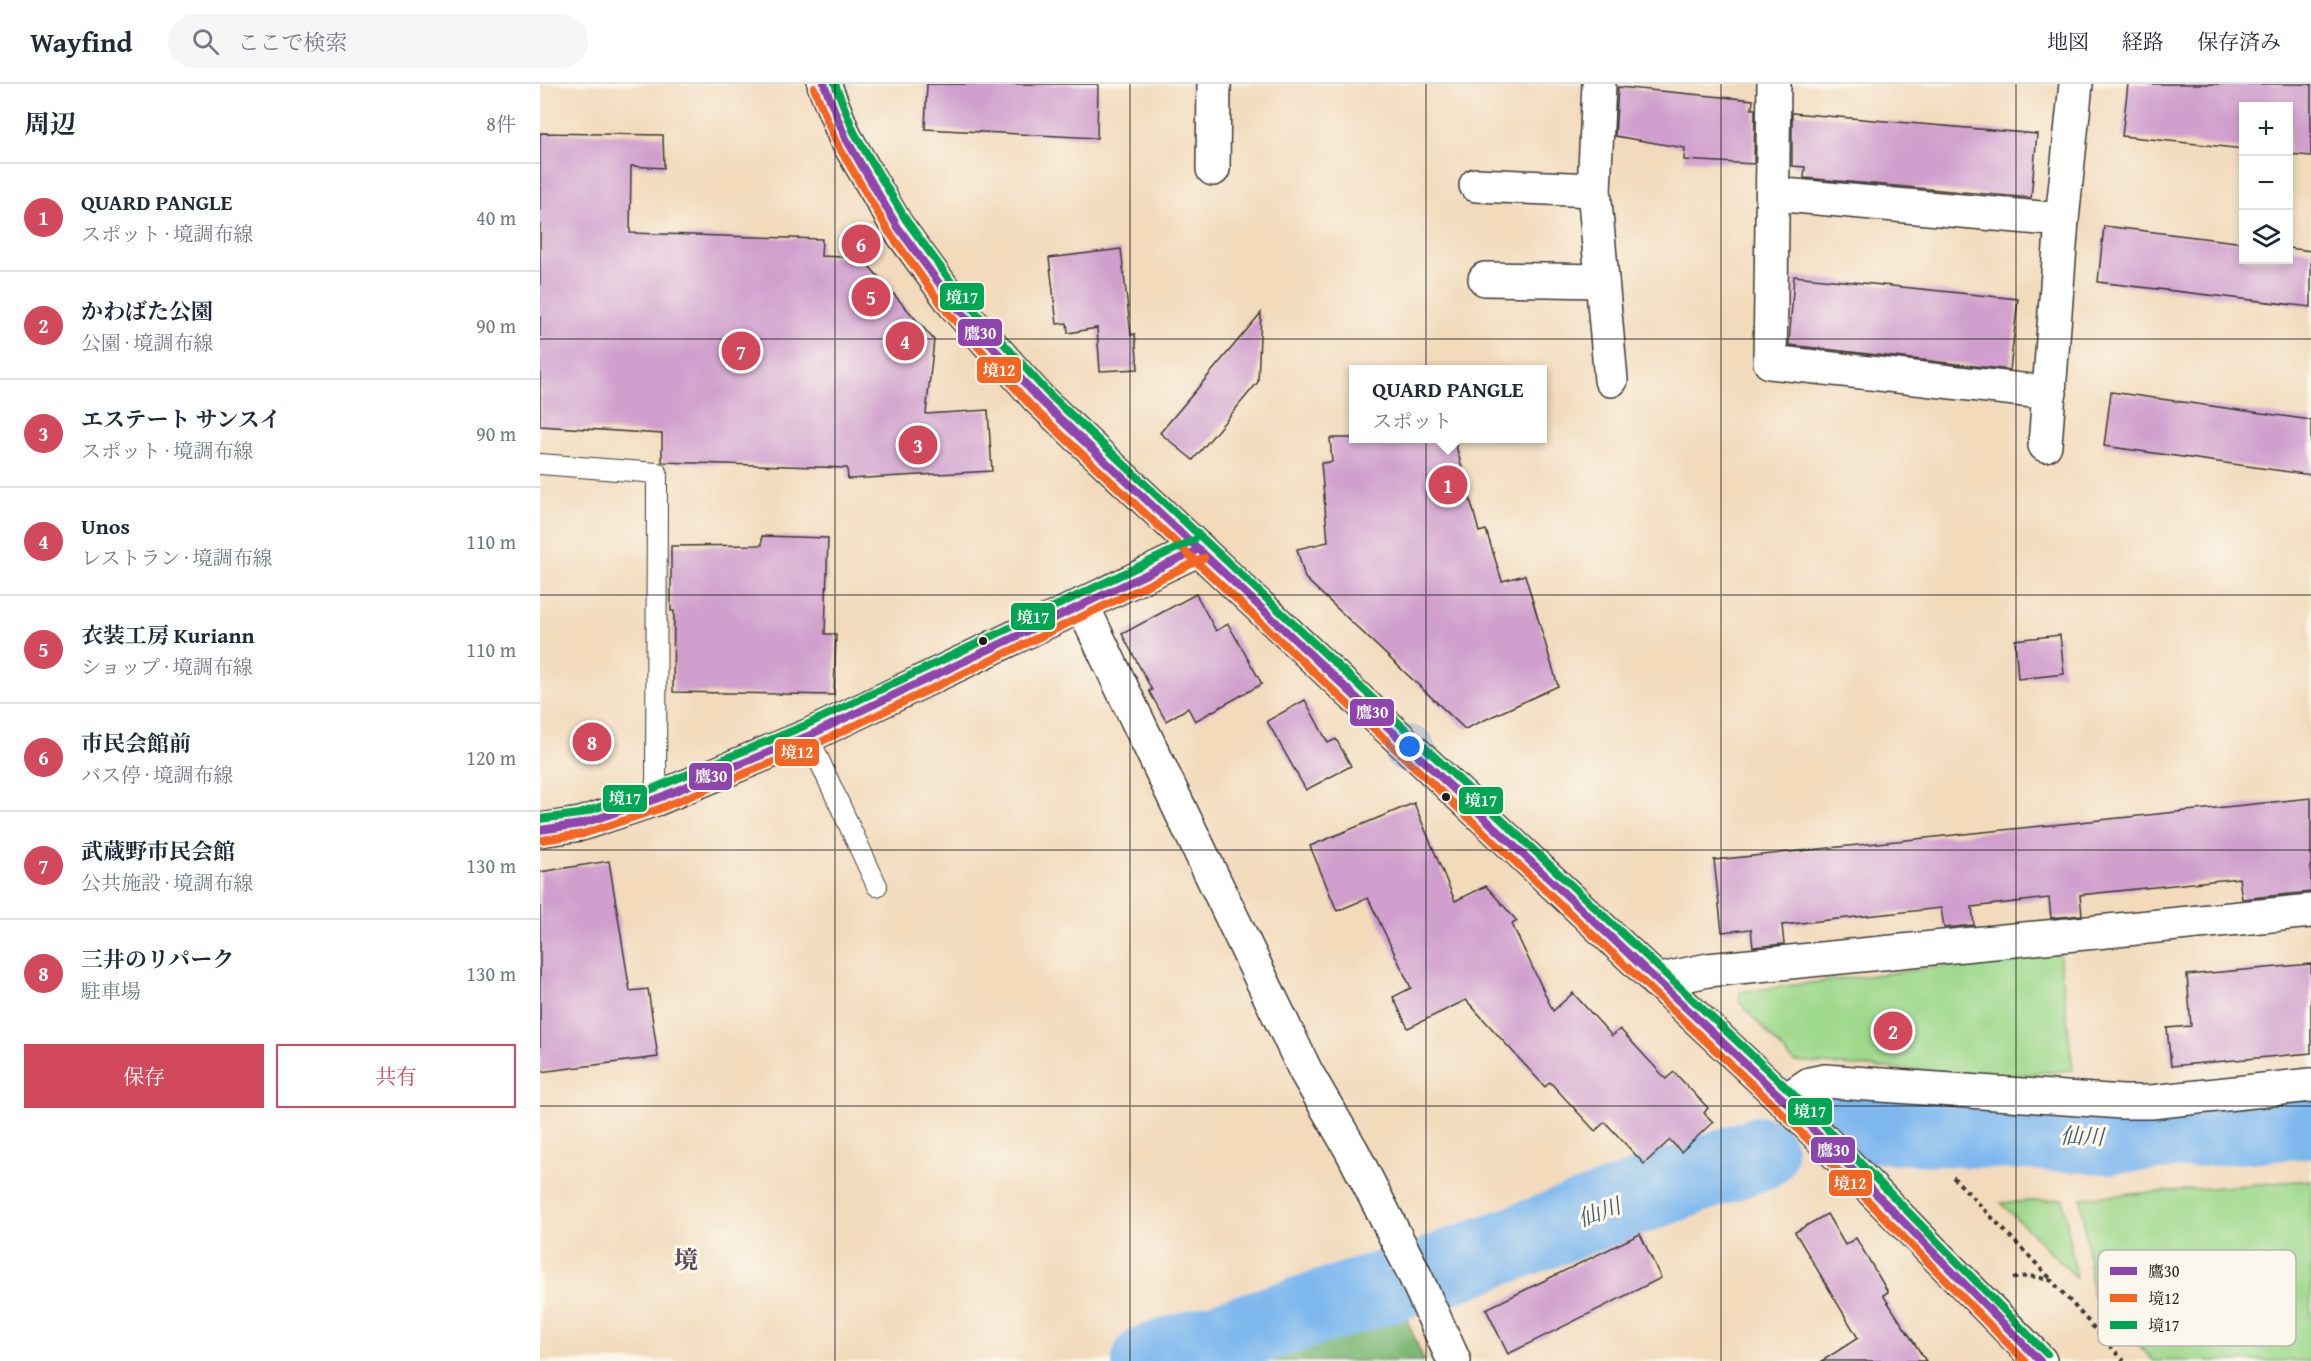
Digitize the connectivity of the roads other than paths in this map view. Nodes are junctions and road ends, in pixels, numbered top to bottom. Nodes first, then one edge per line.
1 (824, 84) edge
2 (1214, 84) edge
3 (1599, 84) edge
4 (1774, 84) edge
5 (2076, 84) edge
6 (1213, 169) dead end
7 (1476, 185) dead end
8 (1594, 190) junction
9 (1773, 194) junction
10 (2062, 220) junction
11 (1485, 279) dead end
12 (1602, 281) junction
13 (1611, 381) dead end
14 (2050, 393) junction
15 (2045, 445) dead end
16 (540, 464) edge
17 (1199, 549) junction
18 (1082, 605) junction
19 (808, 736) junction
20 (656, 799) junction
21 (540, 830) edge
22 (878, 886) dead end
23 (2311, 911) edge
24 (1656, 981) junction
25 (2311, 1085) edge
26 (1785, 1101) junction
27 (1454, 1361) edge
28 (2040, 1361) edge

1 - 17 street
2 - 6 street
3 - 8 street
4 - 9 street
5 - 10 street
7 - 8 street
8 - 12 street
9 - 10 street
9 - 14 street
10 - 14 street
11 - 12 street
12 - 13 street
14 - 15 street
16 - 20 lane
17 - 18 street
17 - 24 street
18 - 19 street
18 - 27 street
19 - 20 street
19 - 22 lane
20 - 21 street
23 - 24 street
24 - 26 street
25 - 26 street
26 - 28 street

